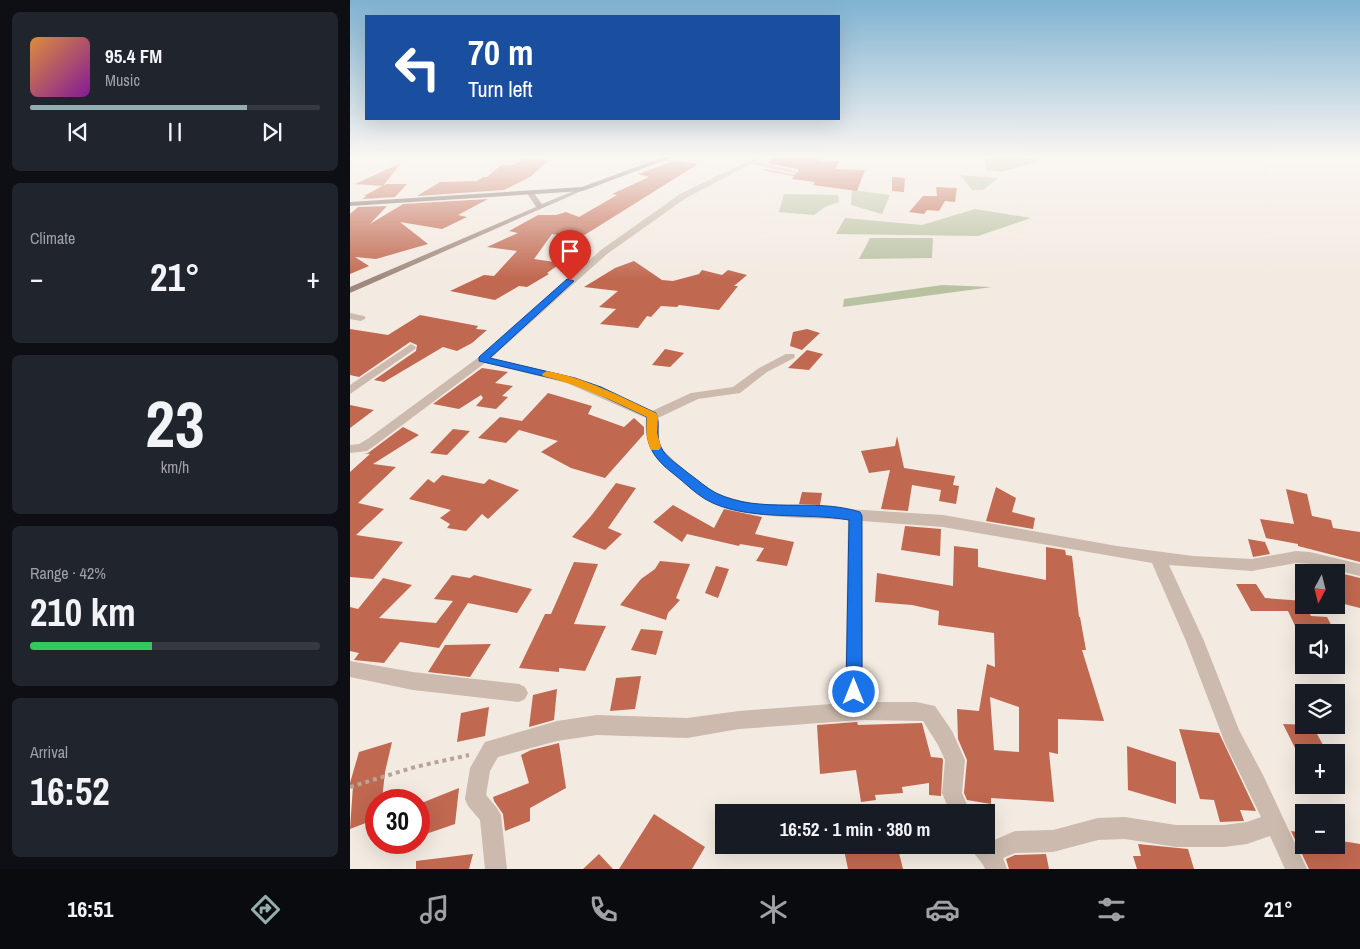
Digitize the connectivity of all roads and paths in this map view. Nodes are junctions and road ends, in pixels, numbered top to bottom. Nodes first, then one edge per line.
1 (456, 198) edge
2 (534, 198) edge
3 (563, 198) edge
4 (681, 198) edge
5 (350, 204) edge
6 (540, 207) junction
7 (350, 290) edge
8 (350, 316) edge
9 (361, 318) dead end
10 (411, 347) dead end
11 (790, 356) dead end
12 (483, 359) junction
13 (350, 390) edge
14 (652, 416) junction
15 (356, 448) edge
16 (350, 458) edge
17 (855, 516) junction
18 (1158, 558) junction
19 (1360, 570) edge
20 (350, 669) edge
21 (519, 693) dead end
22 (854, 712) junction
23 (492, 749) junction
24 (350, 787) edge
25 (957, 804) edge
26 (1274, 824) junction
27 (988, 856) edge
28 (496, 869) edge
29 (1296, 869) edge

1 - 5 main road
2 - 6 main road
3 - 6 main road
4 - 12 street
6 - 7 main road
8 - 9 street
10 - 13 street
11 - 14 street
12 - 14 street
12 - 15 street
14 - 17 street
15 - 16 street
17 - 18 street
17 - 22 street
18 - 19 street
18 - 26 street
20 - 21 street
22 - 23 street
22 - 25 street
23 - 24 path
23 - 28 street
26 - 27 street
26 - 29 street

